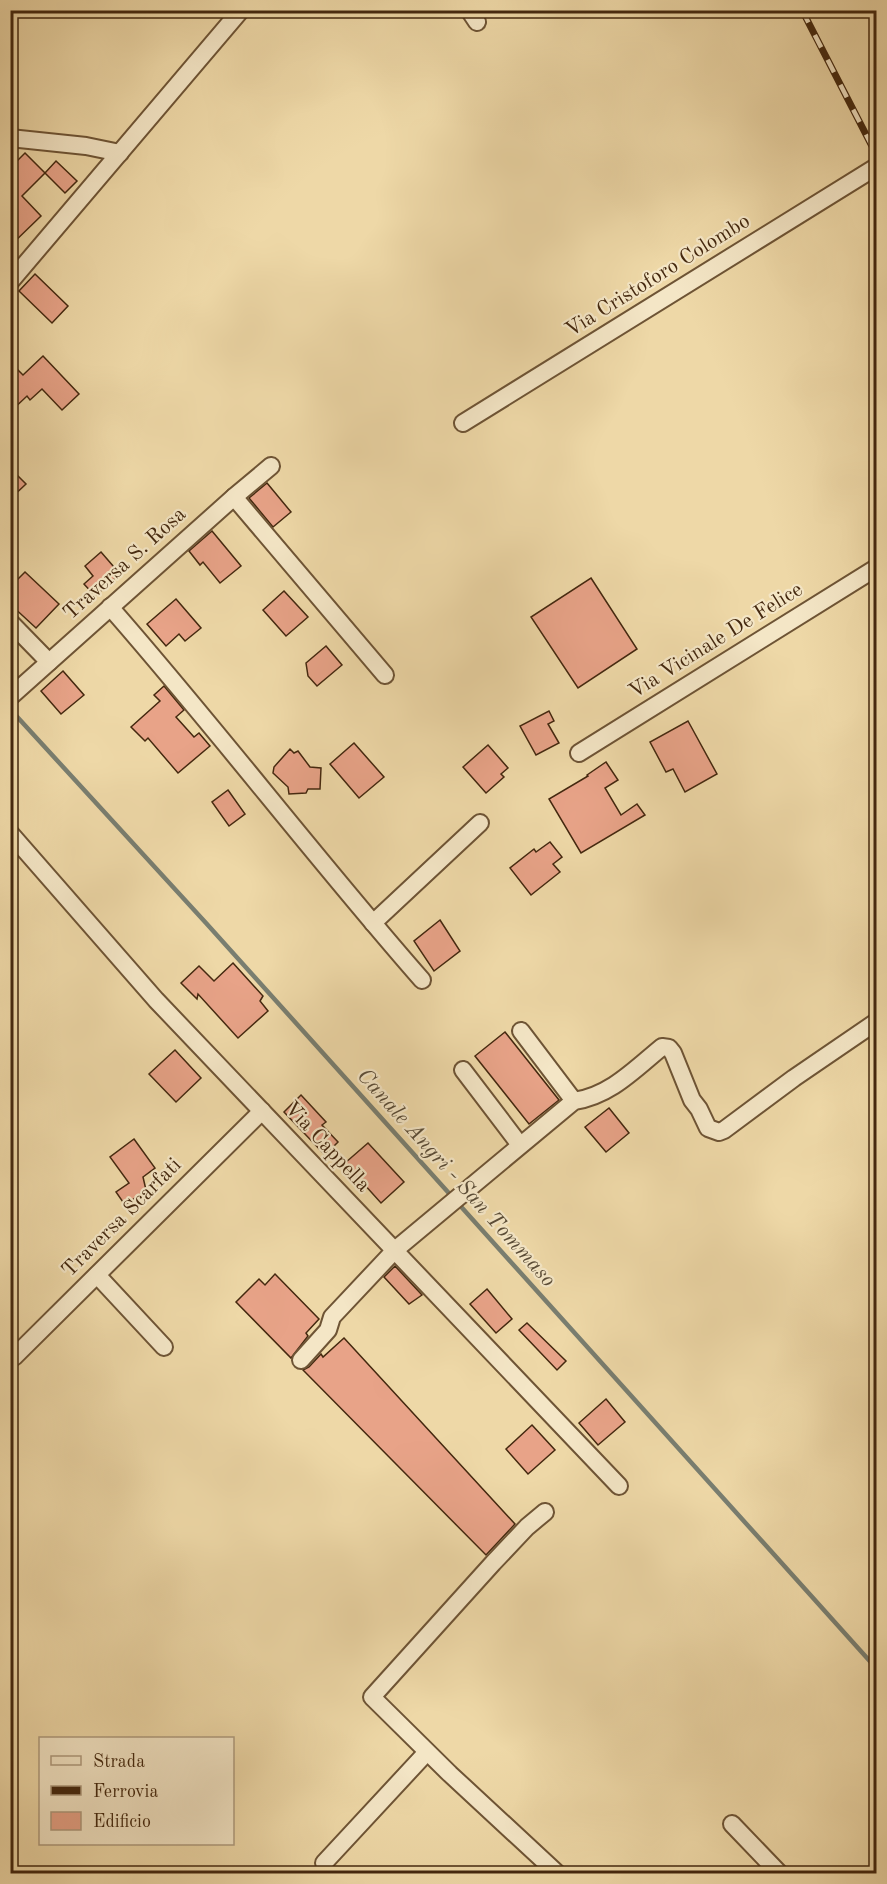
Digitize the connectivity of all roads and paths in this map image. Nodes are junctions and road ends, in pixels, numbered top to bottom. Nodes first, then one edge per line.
1 (241, 10) edge
2 (10, 138) edge
3 (120, 153) junction
4 (876, 167) edge
5 (10, 282) edge
6 (463, 423) dead end
7 (271, 466) dead end
8 (234, 497) junction
9 (876, 568) edge
10 (110, 607) junction
11 (10, 622) edge
12 (49, 662) junction
13 (385, 675) dead end
14 (10, 697) edge
15 (579, 753) dead end
16 (480, 823) dead end
17 (10, 833) edge
18 (373, 923) junction
19 (422, 980) dead end
20 (876, 1022) edge
21 (521, 1031) dead end
22 (464, 1070) dead end
23 (574, 1101) junction
24 (262, 1112) junction
25 (520, 1145) junction
26 (395, 1250) junction
27 (97, 1275) junction
28 (164, 1347) dead end
29 (14, 1357) dead end
30 (301, 1360) dead end
31 (619, 1486) dead end
32 (545, 1512) dead end
33 (428, 1752) junction
34 (732, 1824) dead end
35 (324, 1863) dead end
36 (558, 1874) edge
37 (780, 1874) edge

1 - 3 street
2 - 3 street
3 - 5 street
4 - 6 street, Via Cristoforo Colombo
7 - 8 street, Traversa S. Rosa
8 - 10 street, Traversa S. Rosa
8 - 13 street
9 - 15 street, Via Vicinale De Felice
10 - 12 street, Traversa S. Rosa
10 - 18 street
11 - 12 street
12 - 14 street, Traversa S. Rosa
16 - 18 street
17 - 24 street, Via Cappella
18 - 19 street
20 - 23 street
21 - 23 street
22 - 25 street
23 - 25 street
24 - 26 street, Via Cappella
24 - 27 street, Traversa Scarfati
25 - 26 street
26 - 30 street
26 - 31 street, Via Cappella
27 - 28 street
27 - 29 street, Traversa Scarfati
32 - 33 street
33 - 35 street
33 - 36 street
34 - 37 street

